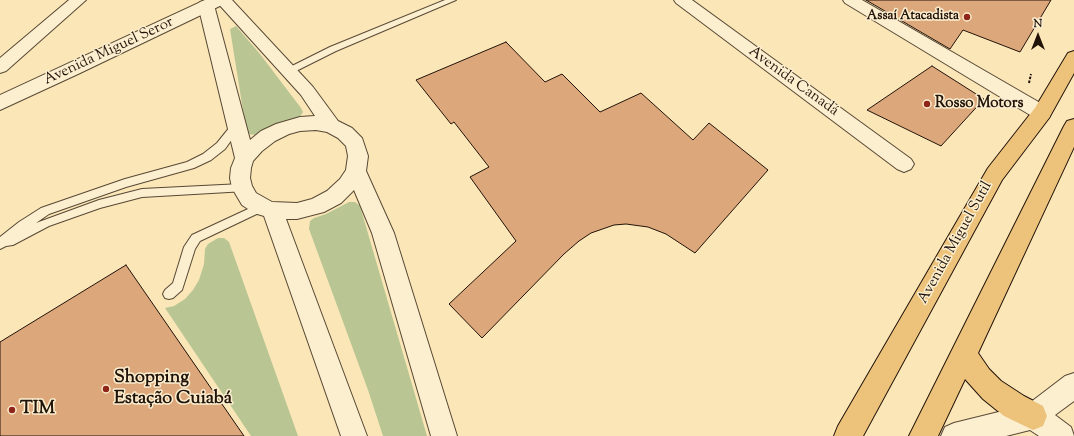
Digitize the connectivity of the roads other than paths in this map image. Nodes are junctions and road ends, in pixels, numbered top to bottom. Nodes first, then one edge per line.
1 (78, 0) edge
2 (223, 0) edge
3 (452, 0) edge
4 (682, 0) edge
5 (851, 0) edge
6 (212, 3) edge
7 (1074, 57) edge
8 (0, 67) edge
9 (289, 71) junction
10 (0, 103) edge
11 (1042, 113) junction
12 (237, 125) junction
13 (331, 126) junction
14 (1074, 126) edge
15 (245, 158) junction
16 (904, 164) dead end
17 (356, 171) junction
18 (242, 188) junction
19 (267, 209) junction
20 (0, 244) edge
21 (0, 248) edge
22 (169, 294) dead end
23 (964, 355) junction
24 (1074, 385) edge
25 (1033, 416) junction
26 (354, 436) edge
27 (444, 436) edge
28 (848, 436) edge
29 (922, 436) edge
30 (954, 436) edge
31 (1062, 436) edge

1 - 8 street
2 - 9 street
3 - 9 lane
4 - 16 street, Avenida Canadá
5 - 11 street
6 - 10 street, Avenida Miguel Seror
6 - 12 street
7 - 11 highway, Avenida Miguel Sutil
9 - 13 street
11 - 28 highway, Avenida Miguel Sutil
12 - 15 street
12 - 20 lane
13 - 15 street
13 - 17 street
14 - 23 highway
15 - 18 street
17 - 19 street
17 - 27 street
18 - 19 street
18 - 21 lane
19 - 22 lane
19 - 26 street
23 - 25 highway
23 - 29 highway
24 - 25 street
25 - 30 street
25 - 31 street

